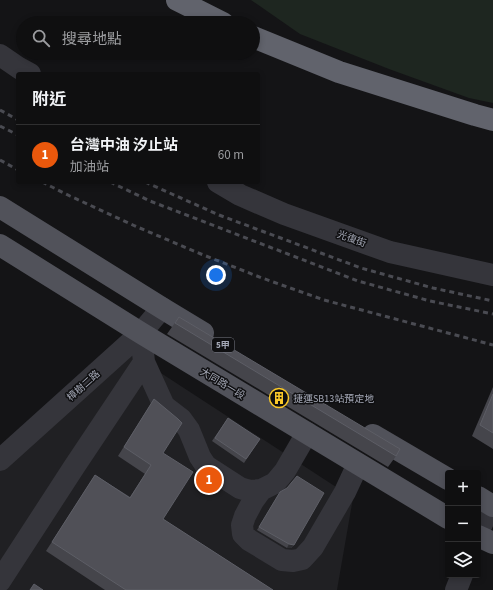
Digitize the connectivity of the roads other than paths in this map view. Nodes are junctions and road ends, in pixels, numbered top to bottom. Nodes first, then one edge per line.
1 (177, 0) edge
2 (209, 16) edge
3 (260, 40) edge
4 (0, 55) edge
5 (26, 72) edge
6 (493, 120) edge
7 (222, 184) edge
8 (0, 207) edge
9 (0, 245) edge
10 (493, 275) edge
11 (162, 308) junction
12 (141, 333) junction
13 (216, 341) edge
14 (144, 362) junction
15 (359, 426) edge
16 (307, 433) junction
17 (0, 460) edge
18 (358, 464) junction
19 (445, 477) edge
20 (262, 490) junction
21 (487, 503) edge
22 (445, 516) edge
23 (481, 522) edge
24 (481, 537) edge
25 (493, 543) edge
26 (461, 578) edge
27 (0, 580) edge
28 (456, 590) edge

1 - 2 highway
3 - 6 highway
4 - 5 street
7 - 10 street, 光復街
8 - 11 main road, 5甲
9 - 12 main road, 大同路一段
11 - 12 street, 樟樹二路
11 - 13 main road, 5甲
12 - 14 street
12 - 16 main road, 大同路一段
12 - 17 street, 樟樹二路
14 - 20 street
14 - 27 street
15 - 19 main road
16 - 18 main road, 大同路一段
16 - 20 street
18 - 20 street
18 - 22 main road, 大同路一段
21 - 23 street
24 - 25 main road
26 - 28 street

